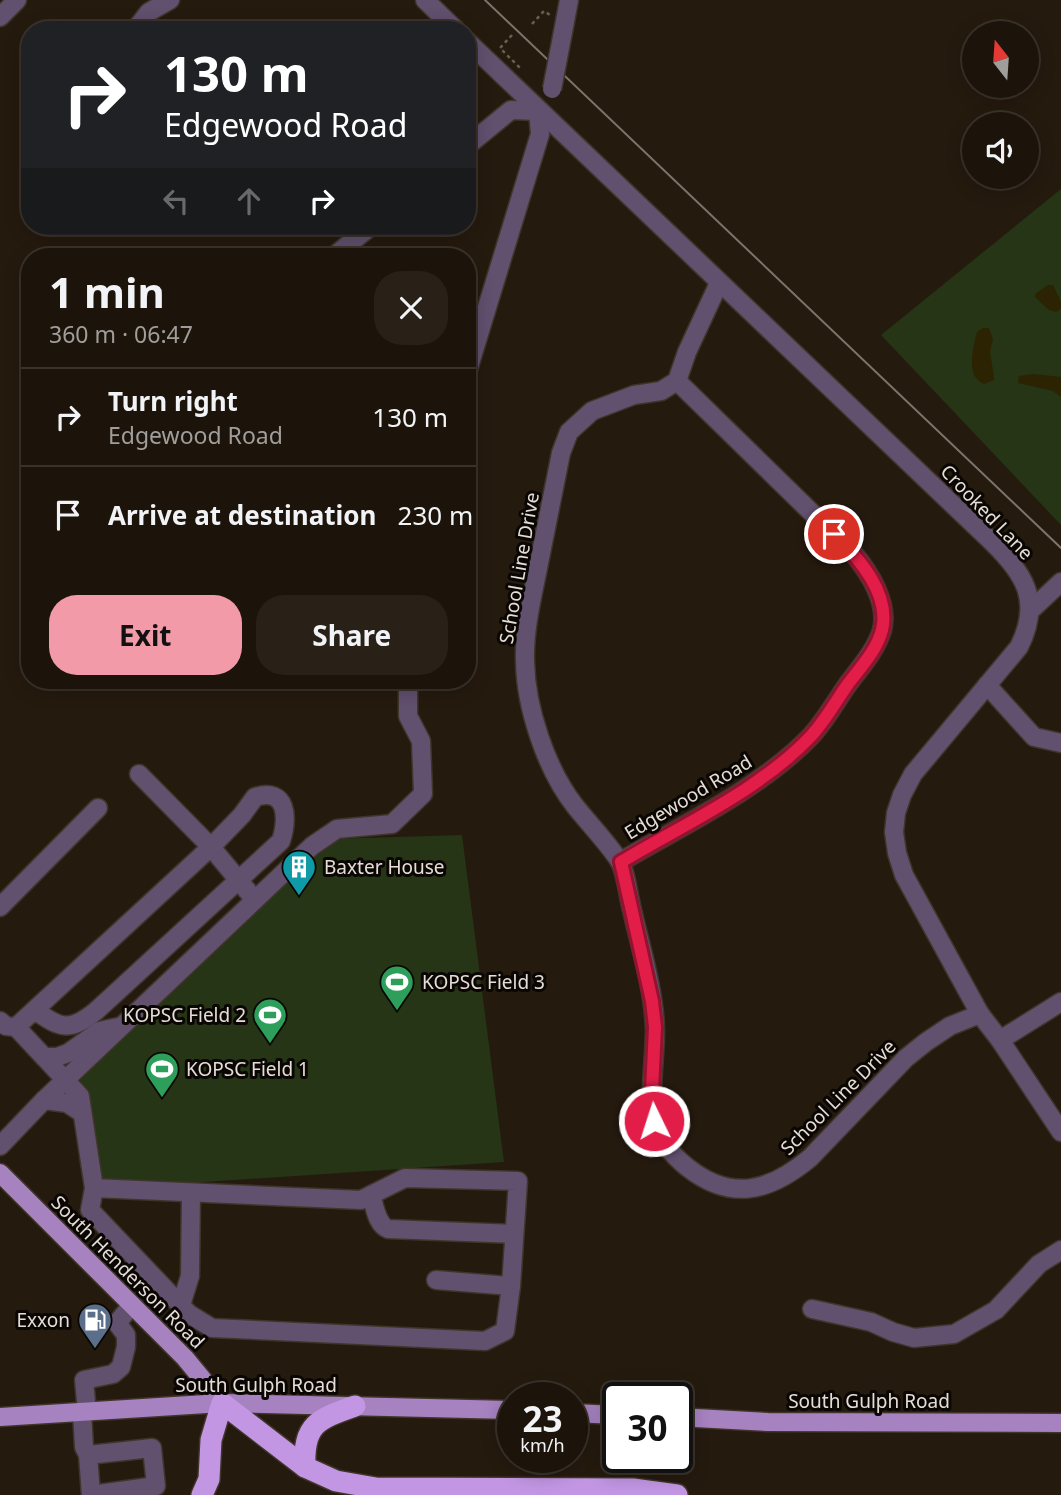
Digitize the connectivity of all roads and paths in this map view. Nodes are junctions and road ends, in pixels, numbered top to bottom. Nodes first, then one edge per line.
1 (17, 0) edge
2 (170, 0) edge
3 (425, 0) edge
4 (569, 0) edge
5 (544, 11) dead end
6 (0, 17) edge
7 (142, 21) edge
8 (447, 21) edge
9 (533, 24) dead end
10 (512, 35) dead end
11 (500, 48) dead end
12 (476, 50) edge
13 (538, 111) junction
14 (476, 139) edge
15 (360, 235) edge
16 (344, 248) edge
17 (719, 283) junction
18 (476, 344) edge
19 (677, 381) junction
20 (1061, 582) edge
21 (1031, 611) junction
22 (987, 685) junction
23 (408, 689) edge
24 (1061, 743) edge
25 (139, 774) dead end
26 (98, 808) dead end
27 (211, 847) junction
28 (621, 862) junction
29 (238, 880) junction
30 (255, 900) junction
31 (0, 907) edge
32 (1061, 1002) edge
33 (34, 1010) junction
34 (980, 1014) junction
35 (8, 1024) edge
36 (121, 1026) junction
37 (1000, 1040) junction
38 (44, 1057) junction
39 (65, 1079) junction
40 (44, 1100) junction
41 (82, 1113) junction
42 (1061, 1132) edge
43 (0, 1146) edge
44 (0, 1173) edge
45 (94, 1188) junction
46 (191, 1193) junction
47 (371, 1195) junction
48 (514, 1234) junction
49 (1061, 1250) edge
50 (436, 1280) dead end
51 (511, 1286) junction
52 (181, 1305) junction
53 (132, 1306) junction
54 (812, 1309) dead end
55 (222, 1403) junction
56 (355, 1406) junction
57 (497, 1410) edge
58 (88, 1411) junction
59 (0, 1417) edge
60 (693, 1419) edge
61 (1061, 1423) edge
62 (88, 1455) dead end
63 (305, 1467) junction
64 (202, 1495) edge
65 (677, 1495) edge

1 - 6 street
2 - 7 street
3 - 8 street
4 - 13 street, bridge
5 - 9 path
10 - 11 path
12 - 13 street, Crooked Lane
13 - 14 street
13 - 17 street, Crooked Lane
13 - 18 street
15 - 16 street
17 - 19 street
17 - 21 street, Crooked Lane
19 - 28 street, School Line Drive
19 - 28 street, Edgewood Road
20 - 21 street
21 - 22 street
22 - 24 street
22 - 34 street
23 - 30 street
25 - 27 street
26 - 31 street
27 - 29 street
27 - 29 street
27 - 33 street
28 - 34 street, School Line Drive
29 - 30 street
29 - 33 street
30 - 36 street
32 - 37 street
33 - 35 street
34 - 37 street
35 - 38 street
36 - 38 street
36 - 39 street
37 - 42 street
38 - 39 street
39 - 40 street
39 - 41 street
40 - 41 street
40 - 43 street
41 - 45 street
44 - 53 main road, South Henderson Road
45 - 46 street
45 - 52 street
46 - 47 street
46 - 52 street
47 - 48 street
47 - 48 street
48 - 51 street
49 - 54 street
50 - 51 street
51 - 52 street
53 - 55 main road, South Henderson Road
53 - 58 street
55 - 56 main road, South Gulph Road
55 - 58 main road, South Gulph Road
55 - 63 highway
55 - 64 highway
56 - 57 main road, South Gulph Road
56 - 63 highway
58 - 59 main road, South Gulph Road
58 - 62 street
60 - 61 main road, South Gulph Road
63 - 65 highway

